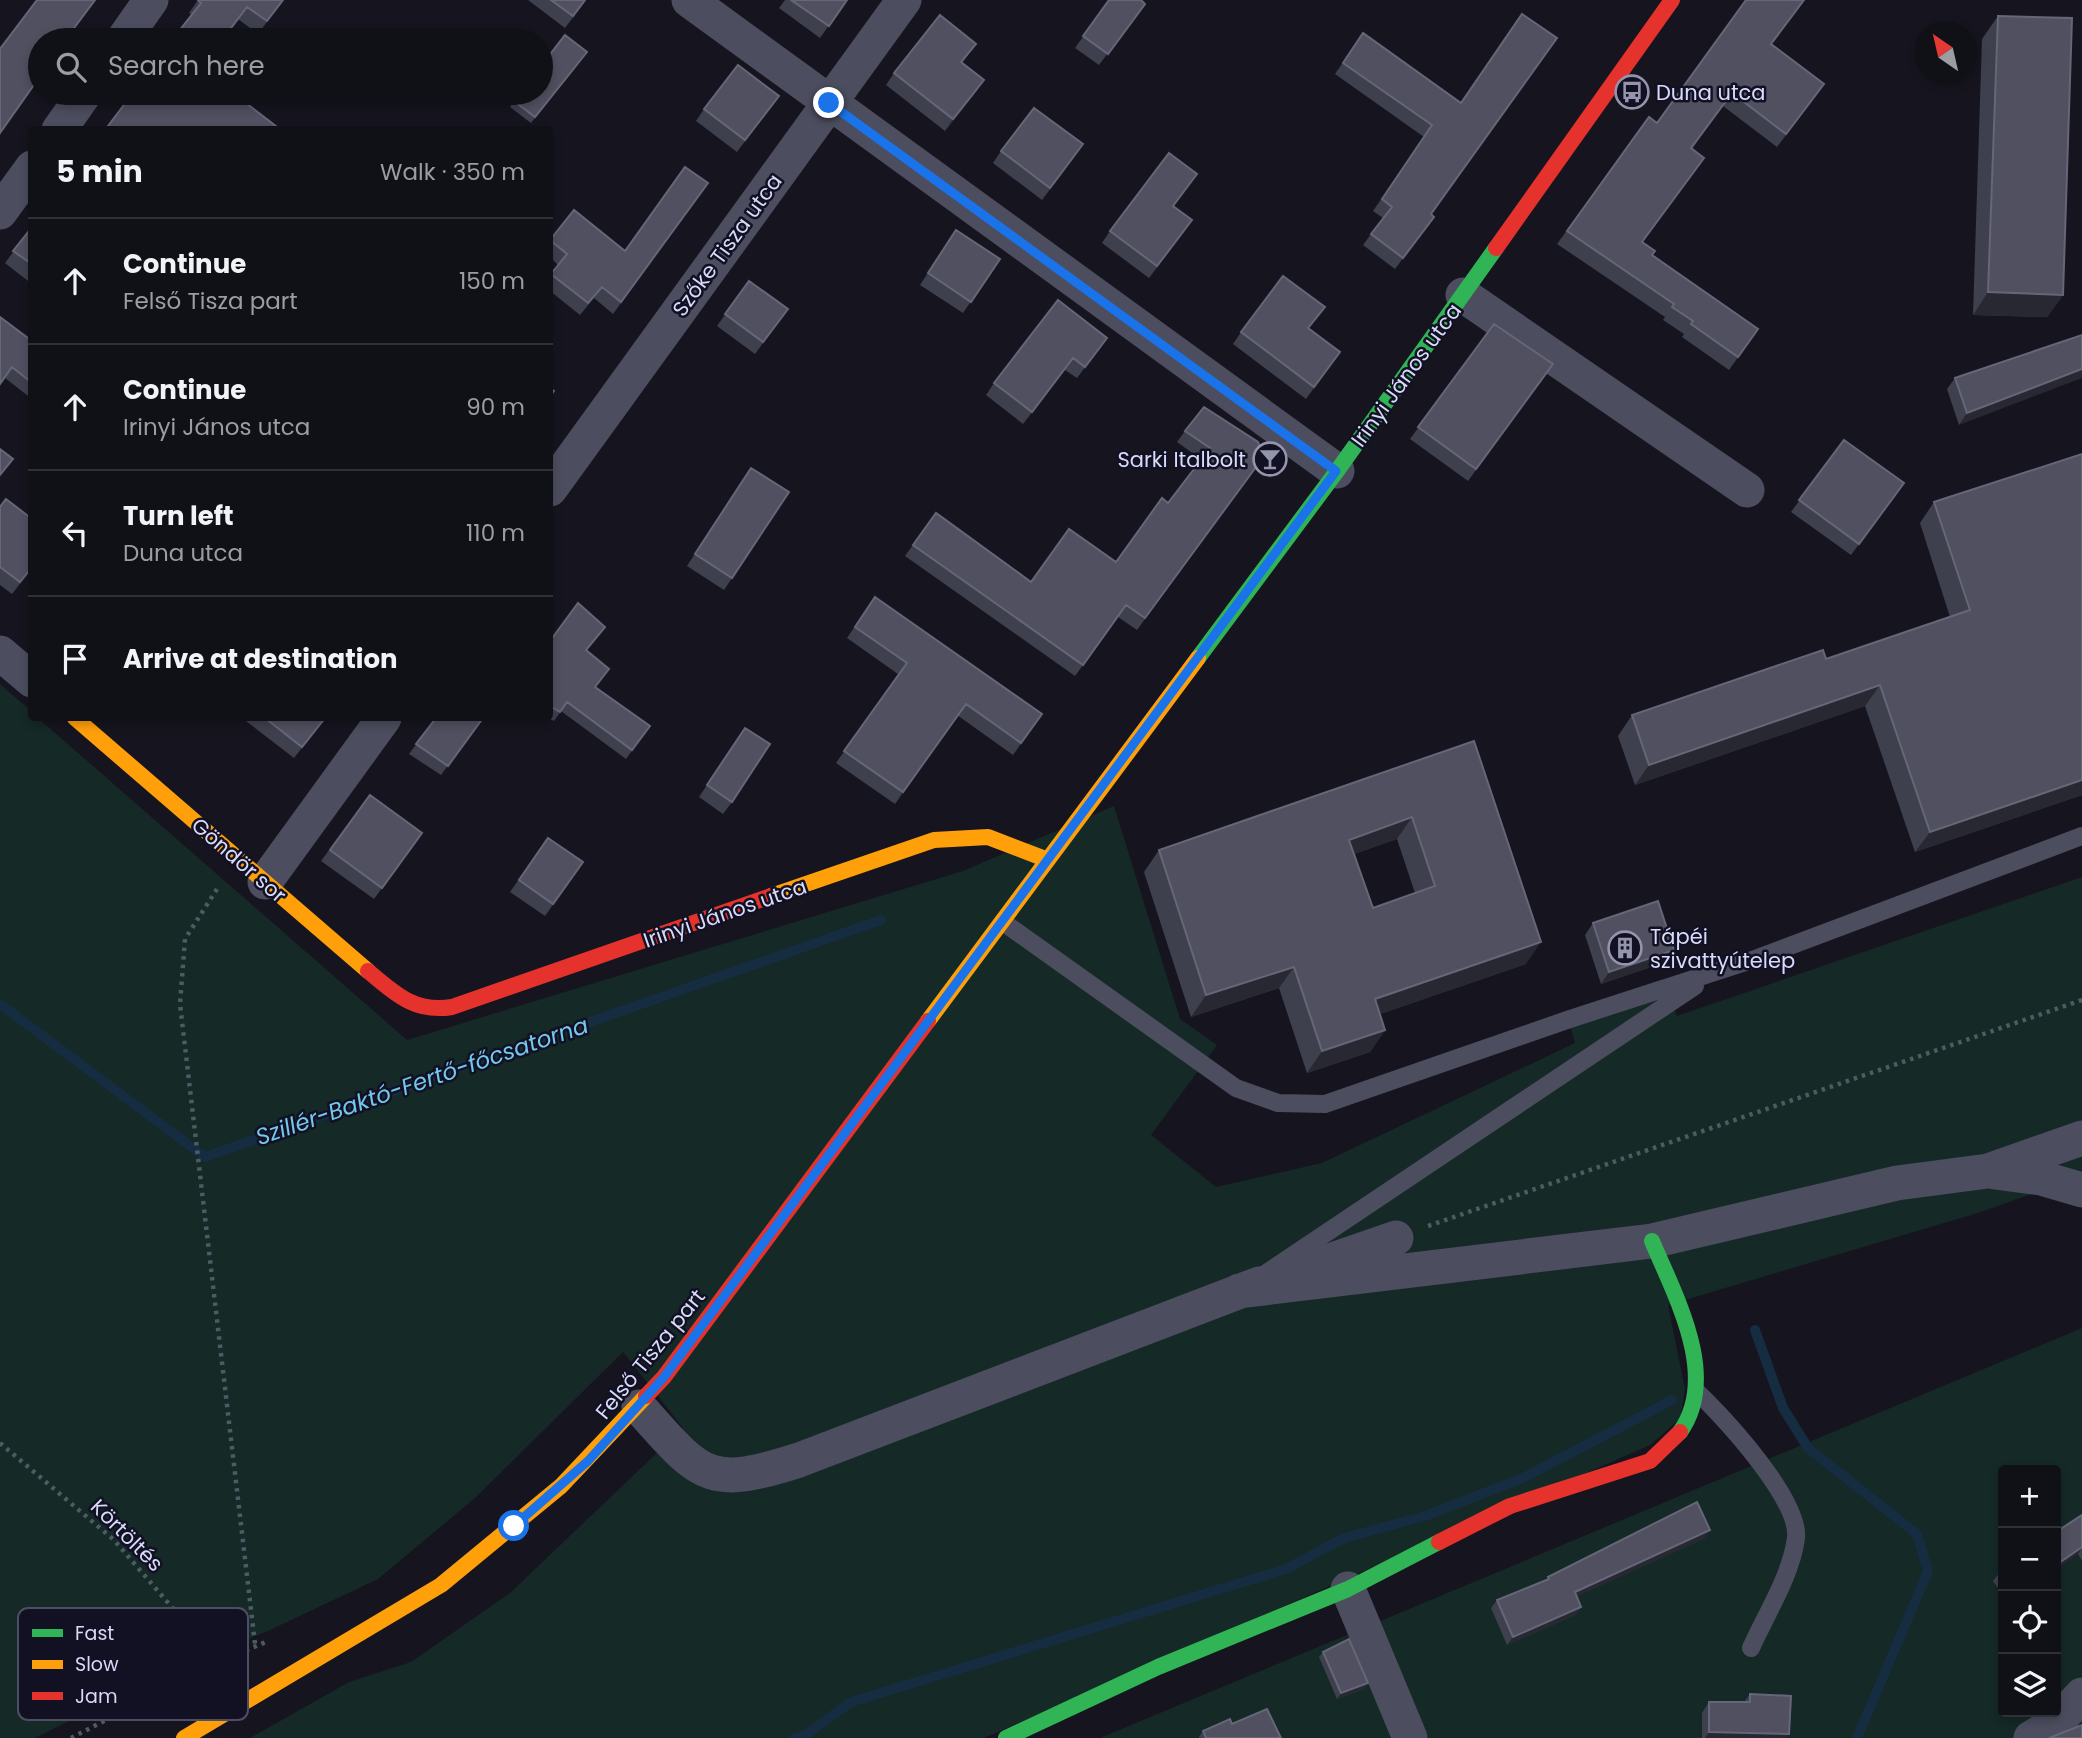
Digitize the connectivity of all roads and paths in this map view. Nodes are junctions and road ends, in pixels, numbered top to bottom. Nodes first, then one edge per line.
1 (152, 0) edge
2 (690, 0) edge
3 (904, 0) edge
4 (1672, 0) edge
5 (132, 28) edge
6 (829, 103) junction
7 (77, 105) edge
8 (62, 126) edge
9 (28, 173) edge
10 (0, 212) edge
11 (1463, 295) junction
12 (1336, 471) junction
13 (553, 485) edge
14 (1748, 490) dead end
15 (0, 653) edge
16 (28, 677) edge
17 (78, 721) edge
18 (382, 721) edge
19 (2082, 836) edge
20 (237, 857) junction
21 (1048, 860) junction
22 (1035, 877) joint
23 (265, 882) junction
24 (1003, 922) junction
25 (1714, 973) junction
26 (2082, 1000) edge
27 (404, 1002) joint
28 (2082, 1138) edge
29 (1988, 1171) junction
30 (2082, 1190) edge
31 (1396, 1238) joint
32 (1652, 1241) junction
33 (1239, 1292) junction
34 (1697, 1392) junction
35 (639, 1407) junction
36 (0, 1443) edge
37 (1348, 1589) junction
38 (173, 1608) edge
39 (276, 1639) dead end
40 (255, 1644) junction
41 (248, 1648) edge
42 (1751, 1648) dead end
43 (2082, 1695) edge
44 (248, 1700) edge
45 (106, 1720) edge
46 (214, 1720) edge
47 (71, 1738) edge
48 (184, 1738) edge
49 (1006, 1738) edge
50 (1410, 1738) edge
51 (2031, 1738) edge

1 - 5 street
2 - 6 street
3 - 6 street, Szőke Tisza utca
4 - 11 main road, Irinyi János utca
6 - 12 street
6 - 13 street, Szőke Tisza utca
7 - 8 street
9 - 10 street
11 - 12 main road, Irinyi János utca
11 - 14 street, Irinyi János utca
12 - 21 main road, Irinyi János utca
15 - 16 street
17 - 20 main road, Göndör sor
18 - 23 street
19 - 25 lane
20 - 23 main road, Göndör sor
20 - 40 path
21 - 22 main road, Irinyi János utca
21 - 27 main road, Irinyi János utca
22 - 24 main road, Felső Tisza part
23 - 27 main road, Göndör sor
24 - 25 lane
24 - 35 main road, Felső Tisza part
25 - 33 lane
26 - 31 path
28 - 29 street
29 - 30 street
29 - 32 street
31 - 33 street
32 - 33 street
32 - 34 main road
33 - 35 street
34 - 37 main road
34 - 42 lane
35 - 44 main road, Felső Tisza part
36 - 38 path, Körtöltés
37 - 49 main road
37 - 50 street
39 - 40 path
40 - 41 path
43 - 51 street
45 - 47 path
46 - 48 main road, Felső Tisza part

